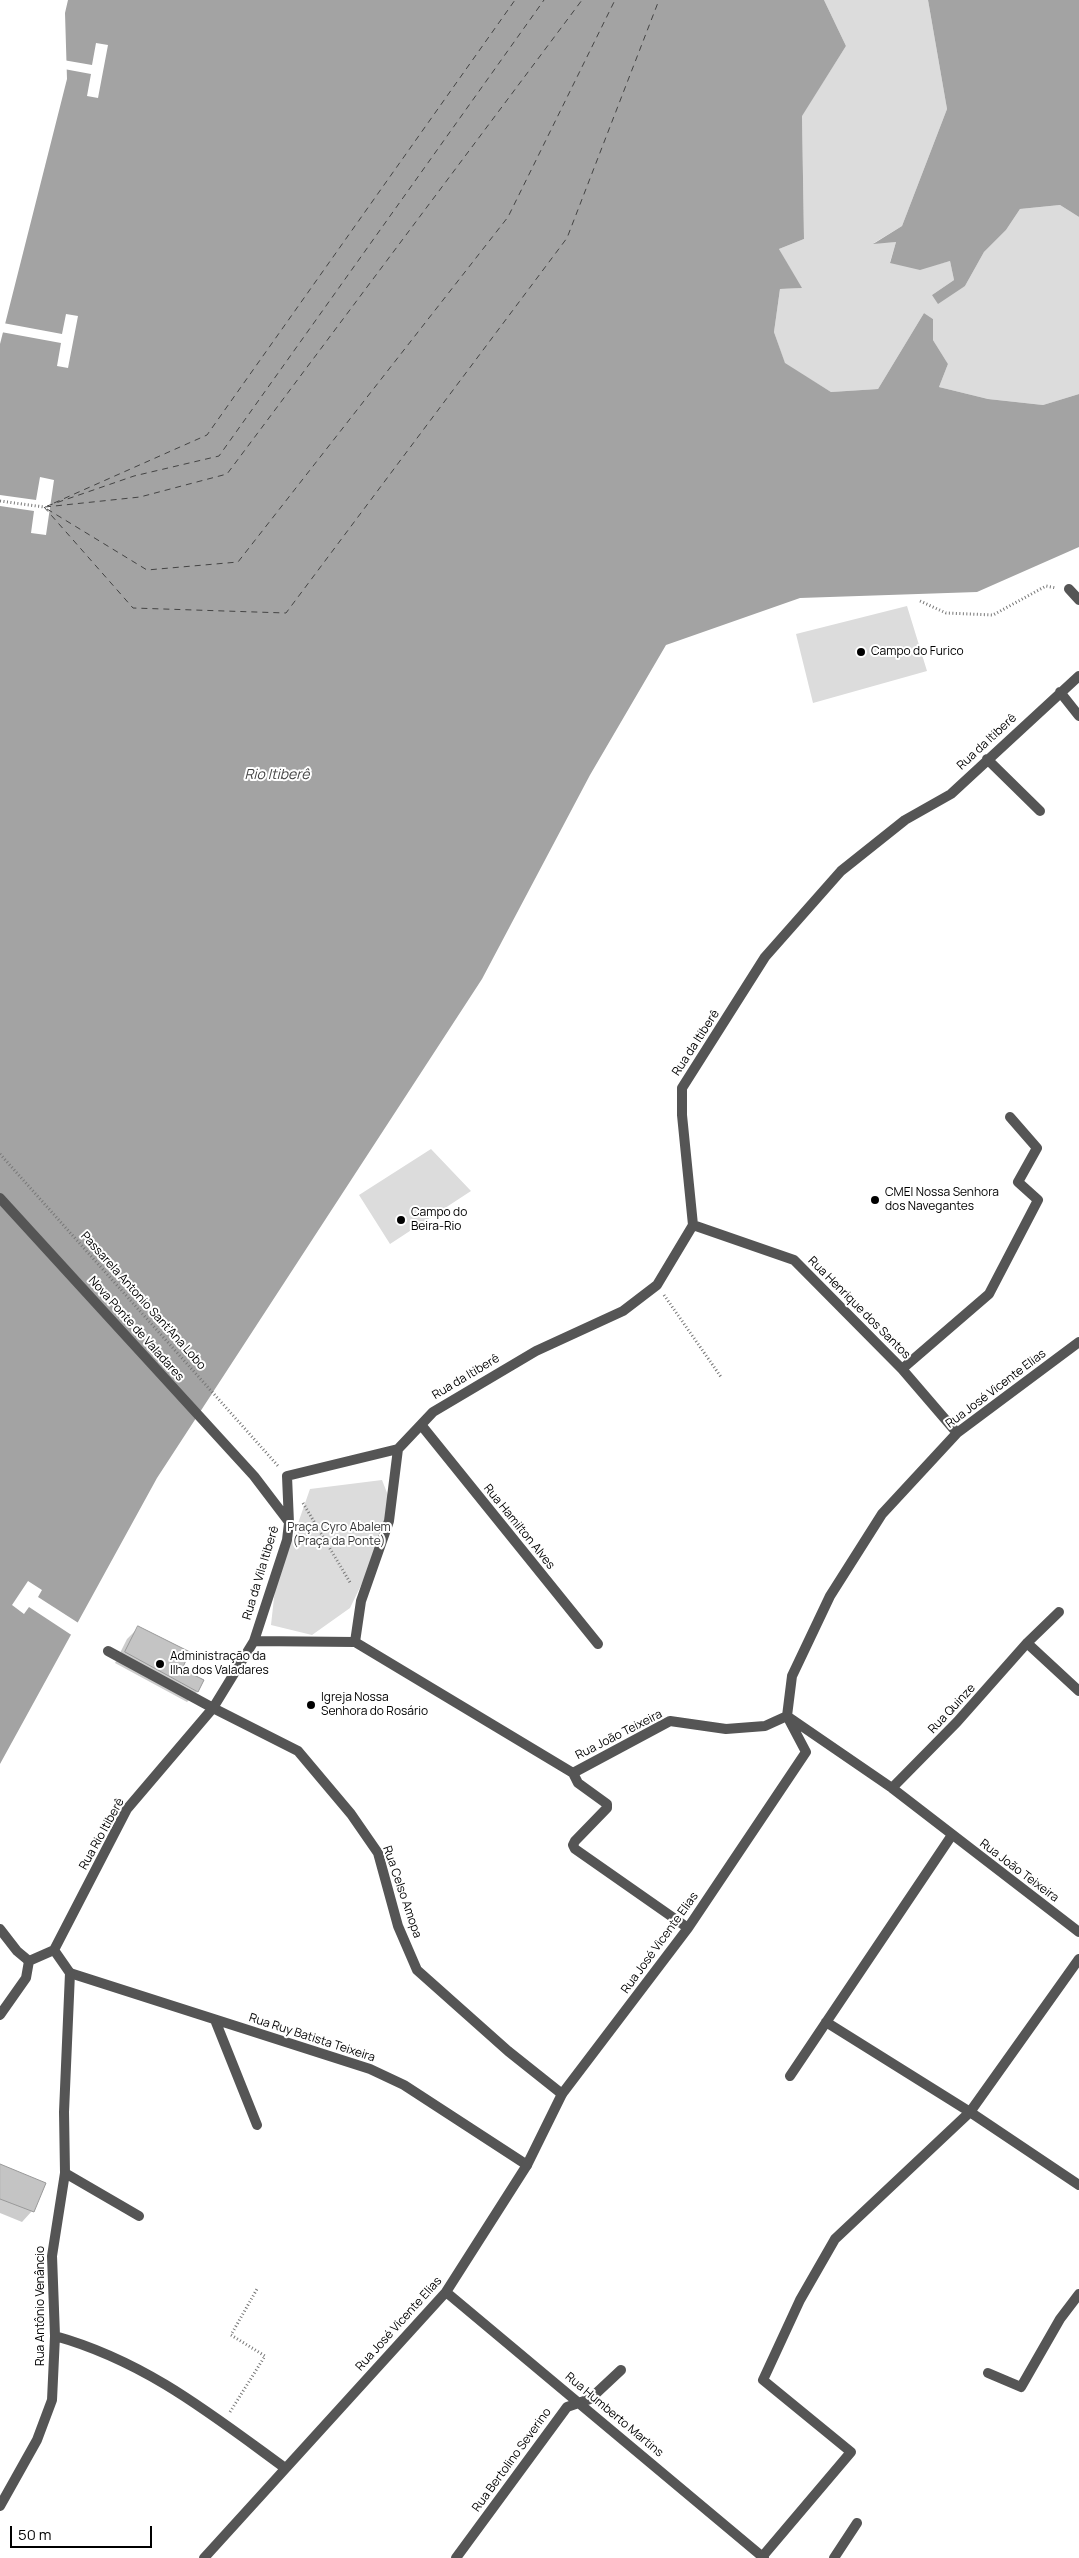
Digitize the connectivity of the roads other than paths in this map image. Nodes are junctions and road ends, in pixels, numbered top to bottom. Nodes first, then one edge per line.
1 (1069, 589) road end
2 (1079, 600) edge
3 (1079, 676) edge
4 (1060, 692) junction
5 (1079, 716) edge
6 (987, 759) junction
7 (1040, 811) dead end
8 (1010, 1117) dead end
9 (0, 1198) edge
10 (692, 1225) junction
11 (1079, 1342) edge
12 (902, 1369) junction
13 (422, 1426) junction
14 (957, 1433) junction
15 (398, 1449) junction
16 (289, 1523) junction
17 (1059, 1612) dead end
18 (254, 1641) junction
19 (355, 1642) junction
20 (1027, 1643) junction
21 (598, 1644) dead end
22 (108, 1651) dead end
23 (1079, 1691) edge
24 (213, 1708) junction
25 (787, 1716) junction
26 (573, 1773) junction
27 (892, 1788) junction
28 (952, 1835) junction
29 (688, 1928) junction
30 (0, 1929) edge
31 (1079, 1932) edge
32 (54, 1950) junction
33 (1079, 1959) edge
34 (29, 1961) junction
35 (70, 1973) junction
36 (0, 2015) edge
37 (216, 2020) junction
38 (826, 2022) junction
39 (790, 2076) dead end
40 (562, 2094) junction
41 (970, 2112) junction
42 (257, 2125) dead end
43 (527, 2165) junction
44 (66, 2173) junction
45 (1079, 2185) edge
46 (138, 2216) dead end
47 (446, 2292) junction
48 (1079, 2294) edge
49 (55, 2336) junction
50 (621, 2370) dead end
51 (988, 2373) dead end
52 (580, 2403) junction
53 (285, 2468) junction
54 (0, 2506) edge
55 (857, 2523) dead end
56 (763, 2557) edge
57 (204, 2558) edge
58 (456, 2558) edge
59 (834, 2558) edge

1 - 2 street
3 - 4 street, Rua da Itiberê
4 - 5 street
4 - 6 street, Rua da Itiberê
6 - 7 street
6 - 10 street, Rua da Itiberê
8 - 12 street
9 - 16 street, Nova Ponte de Valadares
10 - 12 street, Rua Henrique dos Santos
10 - 13 street, Rua da Itiberê
11 - 14 street, Rua José Vicente Elias
12 - 14 street, Rua Henrique dos Santos
13 - 15 street, Rua da Itiberê
13 - 21 street, Rua Hamilton Alves
14 - 25 street, Rua José Vicente Elias
15 - 16 street, Rua da Vila Itiberê
15 - 19 street
16 - 18 street, Rua da Vila Itiberê
17 - 20 street, Rua Quinze
18 - 19 street
18 - 24 street, Rua Rio Itiberê
19 - 26 street, Rua João Teixeira
20 - 23 street
20 - 27 street, Rua Quinze
22 - 24 street, Rua Celso Amopa
24 - 32 street, Rua Rio Itiberê
24 - 40 street, Rua Celso Amopa
25 - 26 street, Rua João Teixeira
25 - 27 street, Rua João Teixeira
25 - 29 street, Rua José Vicente Elias
26 - 29 street
27 - 28 street, Rua João Teixeira
28 - 31 street, Rua João Teixeira
28 - 38 street
29 - 40 street, Rua José Vicente Elias
30 - 34 street
32 - 34 street
32 - 35 street
33 - 41 street
34 - 36 street
35 - 37 street, Rua Ruy Batista Teixeira
35 - 44 street, Rua Antônio Venâncio
37 - 42 street
37 - 43 street, Rua Ruy Batista Teixeira
38 - 39 street
38 - 41 street
40 - 43 street, Rua José Vicente Elias
41 - 45 street
41 - 56 street
43 - 47 street, Rua José Vicente Elias
44 - 46 street
44 - 49 street, Rua Antônio Venâncio
47 - 52 street, Rua Humberto Martins
47 - 53 street, Rua José Vicente Elias
48 - 51 street
49 - 53 street
49 - 54 street, Rua Antônio Venâncio
50 - 52 street, Rua Bertolino Severino
52 - 56 street, Rua Humberto Martins
52 - 58 street, Rua Bertolino Severino
53 - 57 street, Rua José Vicente Elias
55 - 59 street

